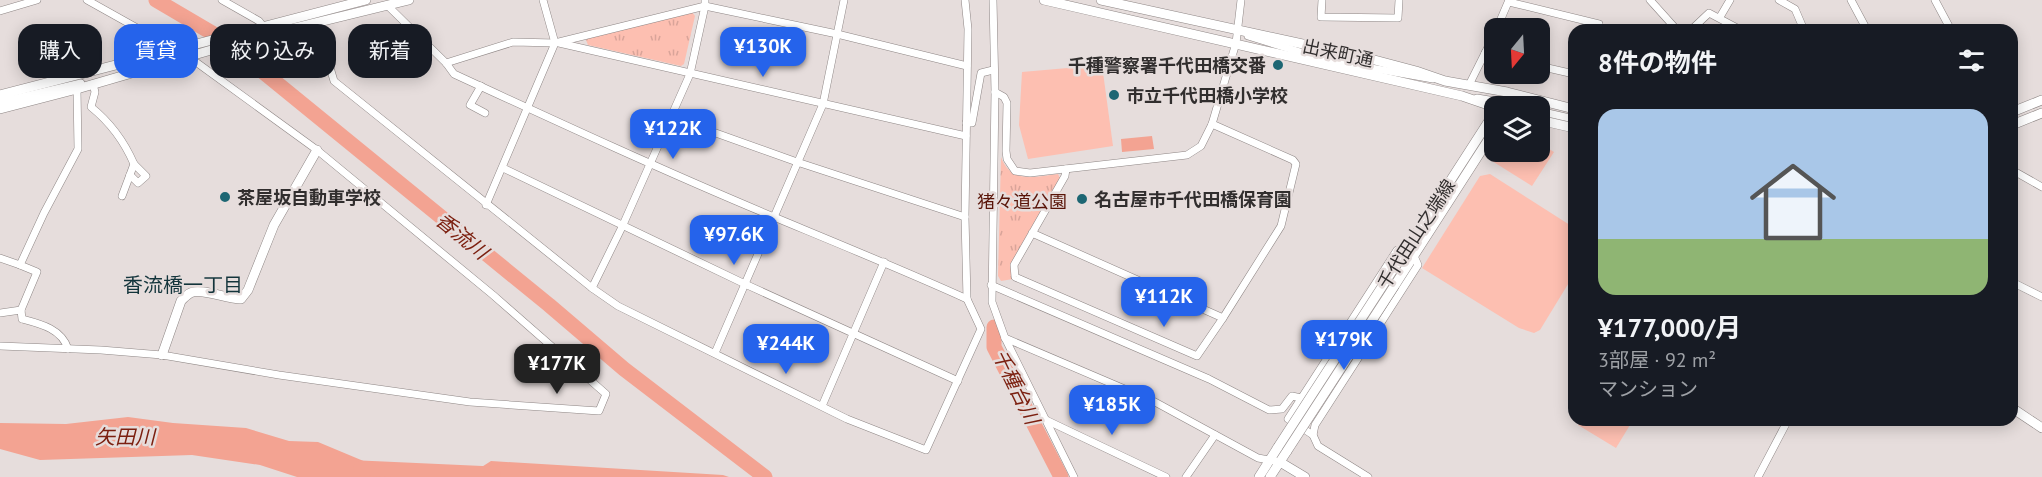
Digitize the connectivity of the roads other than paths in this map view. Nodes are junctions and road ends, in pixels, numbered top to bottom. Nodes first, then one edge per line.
1 (37, 0) edge
2 (87, 0) edge
3 (222, 0) edge
4 (366, 0) edge
5 (410, 0) edge
6 (543, 0) edge
7 (844, 0) edge
8 (965, 0) edge
9 (993, 0) edge
10 (1044, 0) edge
11 (1101, 0) edge
12 (1241, 0) edge
13 (1322, 0) edge
14 (1399, 0) edge
15 (1650, 0) edge
16 (1730, 0) edge
17 (1779, 0) edge
18 (1851, 0) edge
19 (1935, 0) edge
20 (1509, 1) edge
21 (384, 3) edge
22 (705, 3) edge
23 (0, 11) edge
24 (1501, 18) edge
25 (1720, 18) junction
26 (128, 24) edge
27 (261, 24) edge
28 (271, 24) edge
29 (317, 24) edge
30 (1599, 24) edge
31 (1672, 24) edge
32 (1697, 24) edge
33 (1731, 24) edge
34 (1801, 24) edge
35 (1864, 24) edge
36 (1948, 24) edge
37 (837, 34) junction
38 (1238, 36) junction
39 (555, 43) junction
40 (1484, 55) edge
41 (198, 60) edge
42 (446, 63) junction
43 (114, 65) edge
44 (967, 66) junction
45 (1550, 69) edge
46 (993, 70) junction
47 (1568, 73) edge
48 (690, 74) junction
49 (114, 76) edge
50 (114, 78) edge
51 (333, 78) edge
52 (93, 84) junction
53 (1469, 85) junction
54 (481, 86) junction
55 (77, 89) junction
56 (995, 92) junction
57 (1507, 92) junction
58 (1507, 96) edge
59 (1519, 96) edge
60 (0, 98) edge
61 (1484, 100) edge
62 (2042, 100) edge
63 (1550, 103) edge
64 (823, 104) junction
65 (529, 108) junction
66 (1568, 108) edge
67 (0, 109) edge
68 (2018, 110) edge
69 (485, 113) dead end
70 (2042, 113) edge
71 (1550, 114) edge
72 (671, 117) junction
73 (1568, 118) edge
74 (966, 123) junction
75 (1550, 123) edge
76 (2018, 123) edge
77 (1212, 124) junction
78 (1568, 127) edge
79 (1484, 130) edge
80 (966, 136) junction
81 (1484, 146) edge
82 (317, 150) junction
83 (798, 162) junction
84 (651, 163) junction
85 (134, 164) junction
86 (502, 168) junction
87 (1066, 169) junction
88 (2018, 173) edge
89 (130, 174) junction
90 (2042, 187) edge
91 (122, 196) dead end
92 (486, 205) junction
93 (774, 217) junction
94 (965, 217) junction
95 (622, 226) junction
96 (1032, 233) junction
97 (1410, 253) junction
98 (0, 258) edge
99 (884, 262) junction
100 (20, 265) junction
101 (745, 285) junction
102 (991, 285) junction
103 (2018, 285) edge
104 (592, 288) junction
105 (2042, 297) edge
106 (967, 299) junction
107 (21, 310) junction
108 (0, 313) edge
109 (1223, 318) junction
110 (852, 333) junction
111 (1005, 338) junction
112 (0, 346) edge
113 (68, 349) junction
114 (715, 353) junction
115 (162, 355) junction
116 (958, 381) junction
117 (1301, 398) junction
118 (822, 406) junction
119 (2018, 412) edge
120 (1046, 420) junction
121 (1785, 426) edge
122 (2042, 428) edge
123 (1215, 435) junction
124 (1313, 435) junction
125 (1282, 449) junction
126 (1275, 461) junction
127 (1074, 477) edge
128 (1166, 477) edge
129 (1186, 477) edge
130 (1259, 477) edge
131 (1270, 477) edge
132 (1305, 477) edge
133 (1368, 477) edge
134 (1758, 477) edge

1 - 23 street
2 - 26 street
3 - 27 street
4 - 28 main road
5 - 21 main road
6 - 39 street
7 - 37 street
8 - 44 street
9 - 46 street
10 - 38 main road, 出来町通
11 - 38 main road, 出来町通
12 - 38 street
13 - 14 street
15 - 31 street
16 - 25 street
17 - 34 street
18 - 35 street
19 - 36 street
20 - 24 street
20 - 30 street
21 - 29 main road
21 - 42 street
22 - 37 street
22 - 39 street
22 - 48 street
25 - 32 street
25 - 33 street
37 - 44 street
37 - 64 street
38 - 53 main road, 出来町通
38 - 61 main road, 出来町通
38 - 77 street
39 - 42 street
39 - 48 street
39 - 65 street
40 - 53 street
41 - 82 street
42 - 54 street
43 - 60 main road
44 - 74 street
45 - 47 street
46 - 56 street
46 - 74 street
48 - 64 street
48 - 72 street
49 - 60 street
50 - 52 main road
51 - 92 street
52 - 55 main road
52 - 85 street
53 - 57 main road, 出来町通
54 - 65 street
54 - 69 street
55 - 67 main road
55 - 100 street
56 - 87 street
56 - 102 street
57 - 58 main road
57 - 59 main road, 出来町通
62 - 68 main road
63 - 66 main road, 出来町通
64 - 80 street
64 - 83 street
65 - 84 street
65 - 86 street
70 - 76 main road
71 - 73 street
72 - 83 street
72 - 84 street
74 - 80 street
75 - 78 main road
77 - 87 street
77 - 109 street
79 - 97 main road, 千代田山之端線
80 - 94 street
81 - 97 main road, 千代田山之端線
82 - 115 main road
82 - 115 street
83 - 93 street
83 - 94 street
84 - 93 street
84 - 95 street
85 - 89 street
85 - 89 street
86 - 92 street
86 - 95 street
87 - 96 street
88 - 90 street
89 - 91 street
92 - 104 street
93 - 99 street
93 - 101 street
94 - 106 street
95 - 101 street
95 - 104 street
96 - 109 street
96 - 109 street
97 - 117 street
97 - 124 street
97 - 125 main road, 千代田山之端線, bridge
97 - 125 main road, 千代田山之端線, bridge
98 - 100 street
99 - 106 street
99 - 110 street
100 - 107 street
101 - 110 street
101 - 114 street
102 - 111 street
102 - 117 street
103 - 105 street
104 - 114 street
106 - 116 street
107 - 108 street
107 - 113 street
110 - 116 street
110 - 118 street
111 - 120 street
111 - 123 street
112 - 113 street
113 - 115 street
114 - 118 street
116 - 118 street
117 - 124 street
119 - 122 main road
120 - 127 street
120 - 128 street
121 - 134 street
123 - 126 street
123 - 129 street
124 - 133 street
125 - 126 main road, 千代田山之端線
126 - 130 main road, 千代田山之端線
126 - 131 main road, 千代田山之端線
126 - 132 main road

